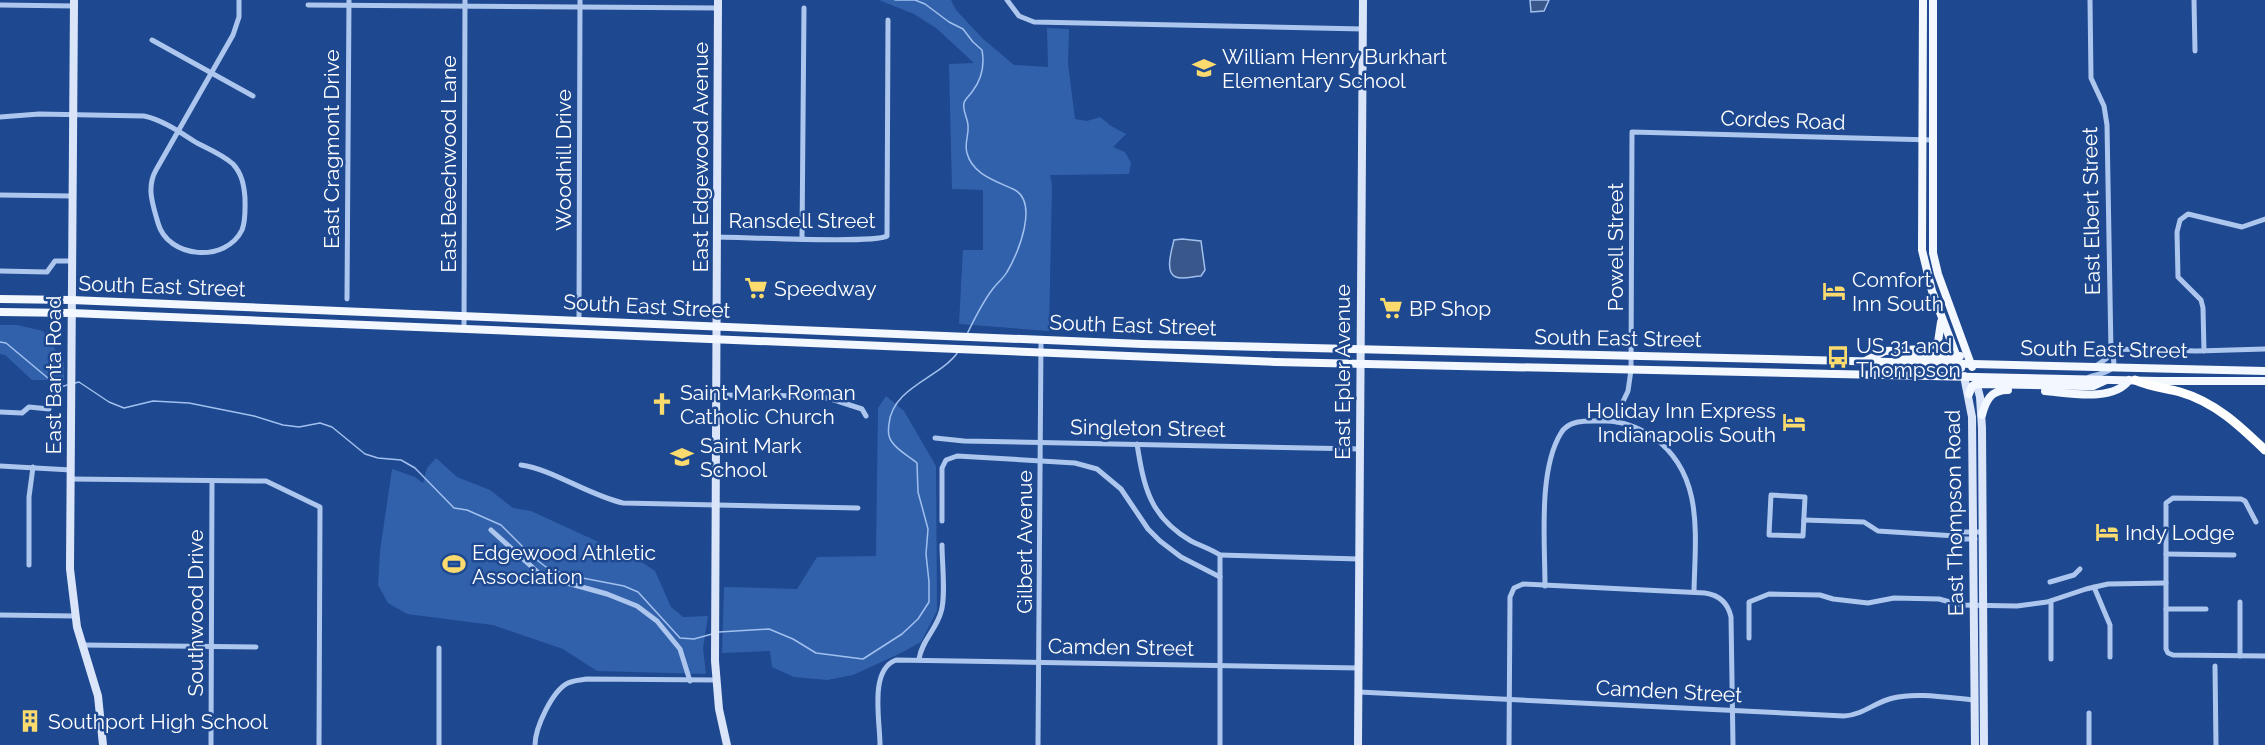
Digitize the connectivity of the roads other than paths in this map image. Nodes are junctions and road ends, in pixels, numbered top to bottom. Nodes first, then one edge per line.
1 (239, 0) edge
2 (1007, 0) edge
3 (1363, 0) edge
4 (1923, 0) edge
5 (1934, 0) edge
6 (2090, 0) edge
7 (2194, 0) edge
8 (349, 2) edge
9 (74, 3) edge
10 (465, 3) edge
11 (580, 3) edge
12 (718, 4) edge
13 (0, 5) edge
14 (308, 5) dead end
15 (804, 8) dead end
16 (888, 20) dead end
17 (1363, 29) junction
18 (152, 40) dead end
19 (2195, 51) dead end
20 (212, 73) junction
21 (253, 96) dead end
22 (73, 115) junction
23 (0, 117) edge
24 (178, 132) junction
25 (1632, 132) joint
26 (1923, 140) junction
27 (1933, 140) junction
28 (0, 195) edge
29 (72, 196) junction
30 (2265, 219) edge
31 (717, 237) junction
32 (802, 238) junction
33 (72, 261) junction
34 (0, 272) edge
35 (0, 299) edge
36 (347, 299) dead end
37 (71, 300) junction
38 (0, 312) edge
39 (71, 313) junction
40 (464, 316) junction
41 (1942, 318) junction
42 (579, 321) junction
43 (718, 327) junction
44 (464, 329) junction
45 (717, 339) junction
46 (1041, 340) junction
47 (1964, 346) junction
48 (2265, 349) edge
49 (2111, 350) junction
50 (1360, 351) junction
51 (2204, 351) junction
52 (1041, 352) junction
53 (1958, 361) junction
54 (1865, 362) junction
55 (1631, 363) junction
56 (1896, 363) junction
57 (1361, 364) junction
58 (1971, 364) junction
59 (2094, 367) junction
60 (2112, 367) junction
61 (2154, 368) junction
62 (2265, 371) edge
63 (1846, 374) junction
64 (1964, 376) junction
65 (2088, 378) junction
66 (2107, 379) junction
67 (1976, 380) junction
68 (2132, 380) junction
69 (2265, 381) edge
70 (1969, 394) junction
71 (717, 395) junction
72 (49, 409) dead end
73 (0, 412) edge
74 (1982, 415) junction
75 (866, 416) dead end
76 (1617, 422) junction
77 (935, 438) dead end
78 (1041, 443) junction
79 (1137, 444) junction
80 (1360, 449) junction
81 (2265, 451) edge
82 (1040, 462) junction
83 (521, 465) dead end
84 (0, 466) edge
85 (33, 467) junction
86 (70, 475) junction
87 (212, 481) junction
88 (716, 505) junction
89 (858, 508) dead end
90 (1804, 520) junction
91 (942, 521) dead end
92 (2256, 522) dead end
93 (491, 530) dead end
94 (1972, 536) junction
95 (1982, 536) junction
96 (942, 545) dead end
97 (2166, 554) junction
98 (1220, 555) junction
99 (2234, 555) dead end
100 (1359, 559) junction
101 (28, 565) dead end
102 (2080, 569) dead end
103 (1220, 577) junction
104 (2050, 582) dead end
105 (2166, 583) junction
106 (1545, 586) junction
107 (2094, 587) junction
108 (1694, 592) junction
109 (2051, 601) junction
110 (2240, 602) dead end
111 (1978, 606) junction
112 (2166, 609) junction
113 (2206, 609) dead end
114 (0, 615) edge
115 (75, 616) junction
116 (1749, 638) dead end
117 (82, 645) junction
118 (211, 646) junction
119 (256, 647) dead end
120 (439, 648) dead end
121 (2240, 656) junction
122 (2265, 656) edge
123 (2110, 657) dead end
124 (919, 659) junction
125 (2051, 659) dead end
126 (1040, 662) junction
127 (1220, 665) junction
128 (2215, 666) dead end
129 (1359, 668) junction
130 (716, 680) junction
131 (690, 681) junction
132 (1359, 692) junction
133 (1510, 700) junction
134 (1974, 700) junction
135 (1984, 701) junction
136 (1733, 711) junction
137 (2090, 713) dead end
138 (103, 745) edge
139 (211, 745) edge
140 (319, 745) edge
141 (439, 745) edge
142 (535, 745) edge
143 (727, 745) edge
144 (880, 745) edge
145 (1038, 745) edge
146 (1220, 745) edge
147 (1358, 745) edge
148 (1509, 745) edge
149 (1733, 745) edge
150 (1975, 745) edge
151 (1984, 745) edge
152 (2089, 745) edge
153 (2216, 745) edge

1 - 20 street
2 - 17 street
3 - 17 street, East Epler Avenue
4 - 26 main road, East Thompson Road
5 - 27 main road, East Thompson Road
6 - 49 street, East Elbert Street
7 - 19 street
8 - 10 street
8 - 14 street
8 - 36 street, East Cragmont Drive
9 - 13 street
9 - 22 street, East Banta Road
10 - 11 street
10 - 40 street, East Beechwood Lane
11 - 12 street
11 - 42 street, Woodhill Drive
12 - 31 street, East Edgewood Avenue
15 - 32 street
16 - 32 street, Ransdell Street
17 - 50 street, East Epler Avenue
18 - 20 street
20 - 21 street
20 - 24 street
22 - 23 street
22 - 24 street
22 - 29 street, East Banta Road
24 - 24 street
25 - 26 street, Cordes Road
25 - 55 street, Powell Street
26 - 27 street, Cordes Road
26 - 41 main road, East Thompson Road
27 - 47 main road, East Thompson Road
28 - 29 street
29 - 33 street, East Banta Road
30 - 51 street
31 - 32 street, Ransdell Street
31 - 43 street, East Edgewood Avenue
33 - 34 street
33 - 37 street, East Banta Road
35 - 37 main road, South East Street
37 - 39 street, East Banta Road
37 - 40 main road, South East Street
38 - 39 main road, South East Street
39 - 44 main road, South East Street
39 - 86 street, East Banta Road
40 - 42 main road, South East Street
40 - 44 street, East Beechwood Lane
41 - 53 main road, East Thompson Road
41 - 54 main road
42 - 43 main road, South East Street
43 - 45 street, East Edgewood Avenue
43 - 46 main road, South East Street
44 - 45 main road, South East Street
45 - 52 main road, South East Street
45 - 71 street, East Edgewood Avenue
46 - 50 main road, South East Street
46 - 52 street, Gilbert Avenue
47 - 53 main road
47 - 58 main road, East Thompson Road
48 - 51 street
49 - 51 street
49 - 59 street
49 - 60 street, East Elbert Street
50 - 55 main road, South East Street
50 - 57 street, East Epler Avenue
52 - 57 main road, South East Street
52 - 78 street, Gilbert Avenue
53 - 56 main road, South East Street
53 - 58 main road, South East Street
53 - 64 main road, East Thompson Road
54 - 55 main road, South East Street
54 - 56 main road, South East Street
55 - 57 main road, South East Street
55 - 63 main road, South East Street
55 - 76 street, Powell Street
56 - 63 main road
57 - 80 street, East Epler Avenue
58 - 59 main road, South East Street
58 - 67 main road, East Thompson Road
59 - 60 main road, South East Street
60 - 61 main road, South East Street
60 - 65 street
61 - 62 main road, South East Street
61 - 66 main road
63 - 64 main road, South East Street
64 - 67 main road, South East Street
64 - 70 street, East Thompson Road
65 - 66 main road, South East Street
65 - 67 main road, South East Street
66 - 67 main road
66 - 68 main road, South East Street
67 - 70 main road
67 - 74 street, East Thompson Road
68 - 69 main road, South East Street
68 - 74 main road
68 - 81 highway
70 - 94 street, East Thompson Road
71 - 75 street
71 - 88 street, East Edgewood Avenue
72 - 73 street
74 - 95 street, East Thompson Road
76 - 106 street
76 - 108 street
77 - 78 street, Singleton Street
78 - 79 street, Singleton Street
78 - 82 street, Gilbert Avenue
79 - 80 street, Singleton Street
79 - 98 street
80 - 100 street, East Epler Avenue
82 - 91 street
82 - 103 street
82 - 126 street, Gilbert Avenue
83 - 88 street
84 - 85 street
85 - 86 street
85 - 101 street
86 - 87 street
86 - 115 street, East Banta Road
87 - 118 street, Southwood Drive
87 - 140 street
88 - 89 street
88 - 130 street, East Edgewood Avenue
90 - 90 street
90 - 94 street
92 - 97 street
93 - 131 street
94 - 95 street
94 - 111 street, East Thompson Road
95 - 111 street, East Thompson Road
96 - 124 street
97 - 99 street
97 - 105 street
98 - 100 street
98 - 103 street
100 - 129 street, East Epler Avenue
102 - 104 street
103 - 127 street
105 - 107 street
105 - 112 street
106 - 108 street
106 - 133 street
107 - 109 street
107 - 123 street
108 - 136 street
109 - 111 street
109 - 125 street
110 - 121 street
111 - 116 street
111 - 134 street, East Thompson Road
111 - 135 street, East Thompson Road
112 - 113 street
112 - 121 street
114 - 115 street
115 - 117 street, East Banta Road
117 - 118 street
117 - 138 street, East Banta Road
118 - 119 street
118 - 139 street, Southwood Drive
120 - 141 street
121 - 122 street
124 - 126 street, Camden Street
124 - 144 street, Camden Street
126 - 127 street, Camden Street
126 - 145 street, Gilbert Avenue
127 - 129 street, Camden Street
127 - 146 street
128 - 153 street
129 - 132 street, East Epler Avenue
130 - 131 street
130 - 143 street, East Edgewood Avenue
131 - 142 street
132 - 133 street, Camden Street
132 - 147 street, East Epler Avenue
133 - 136 street, Camden Street
133 - 148 street
134 - 135 street
134 - 136 street, Camden Street
134 - 150 street, East Thompson Road
135 - 151 street, East Thompson Road
136 - 149 street
137 - 152 street

